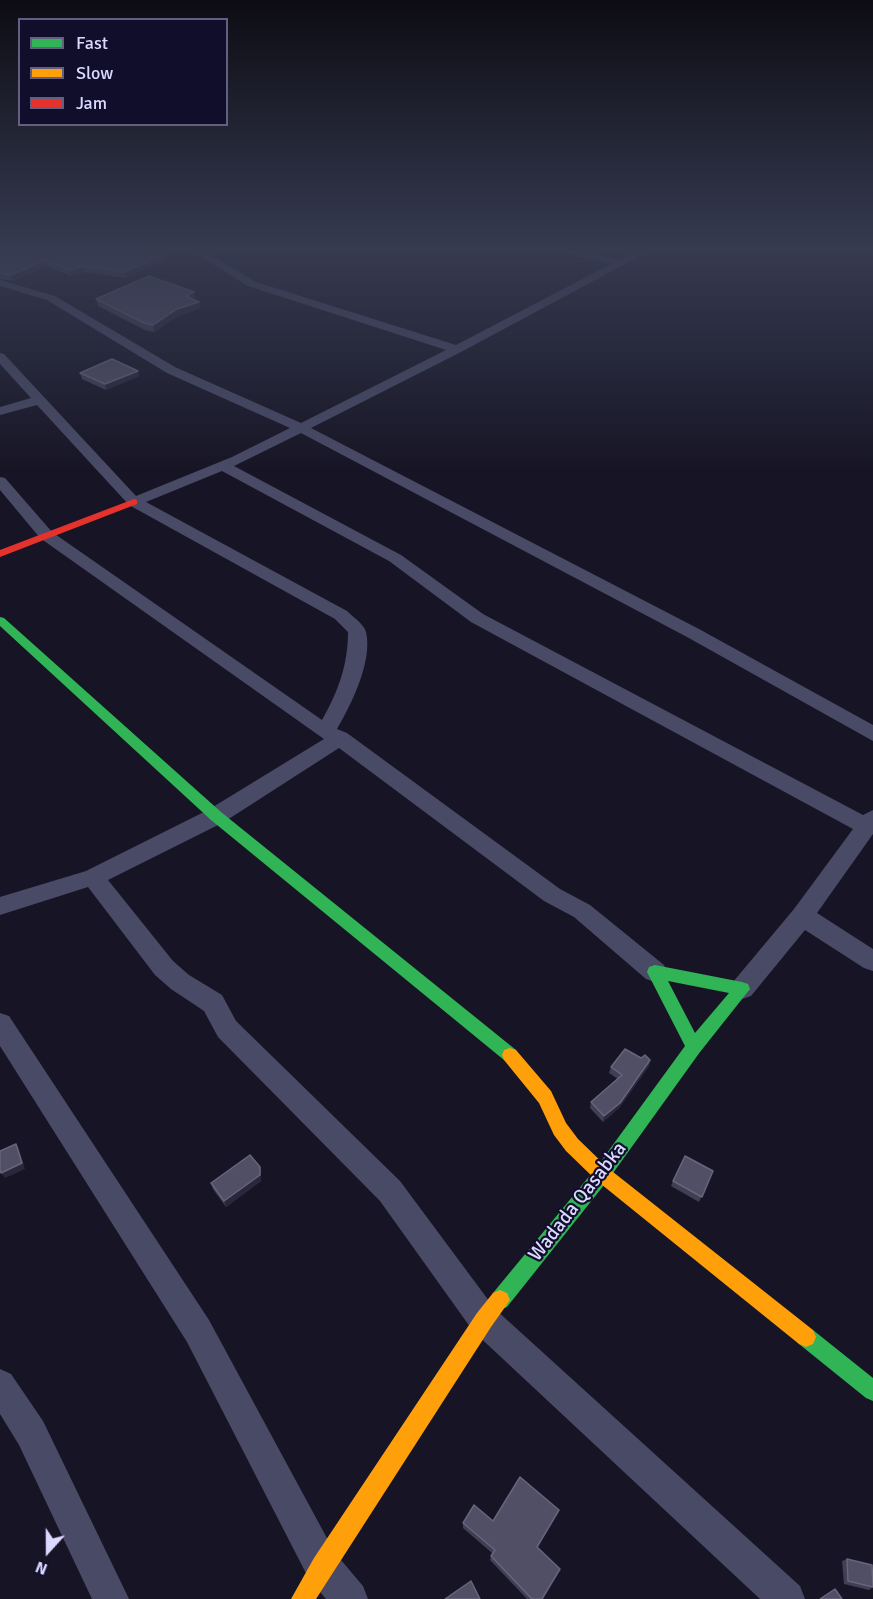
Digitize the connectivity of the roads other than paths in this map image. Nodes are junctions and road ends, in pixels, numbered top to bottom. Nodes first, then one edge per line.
1 (92, 323) edge
2 (374, 323) edge
3 (507, 323) edge
4 (457, 349) junction
5 (0, 357) edge
6 (40, 400) junction
7 (0, 411) edge
8 (301, 428) junction
9 (223, 466) junction
10 (0, 481) edge
11 (134, 502) junction
12 (46, 535) junction
13 (0, 554) edge
14 (0, 620) edge
15 (873, 734) edge
16 (333, 735) junction
17 (216, 816) junction
18 (870, 822) edge
19 (93, 877) junction
20 (0, 906) edge
21 (802, 916) junction
22 (873, 961) edge
23 (655, 972) junction
24 (742, 989) junction
25 (0, 1024) edge
26 (694, 1047) junction
27 (602, 1173) junction
28 (484, 1320) junction
29 (0, 1385) edge
30 (873, 1391) edge
31 (322, 1566) junction
32 (111, 1599) edge
33 (303, 1599) edge
34 (350, 1599) edge
35 (787, 1599) edge

1 - 8 street
2 - 4 street
3 - 4 street
4 - 8 street
5 - 6 street
6 - 7 street
6 - 11 street
8 - 9 street
8 - 15 street
9 - 11 street
9 - 18 street
10 - 12 street
11 - 12 street
11 - 16 street
12 - 13 street
12 - 16 street
14 - 17 street
16 - 17 street
16 - 23 street
17 - 19 street
17 - 27 street
18 - 21 street, Wadada Qasabka
19 - 20 street
19 - 28 street
21 - 22 street
21 - 24 street, Wadada Qasabka
23 - 24 street
23 - 26 street
24 - 26 street, Wadada Qasabka
25 - 31 street
26 - 27 street, Wadada Qasabka
27 - 28 street, Wadada Qasabka
27 - 30 street
28 - 31 street, Wadada Qasabka
28 - 35 street
29 - 32 street
31 - 33 street, Wadada Qasabka
31 - 34 street

